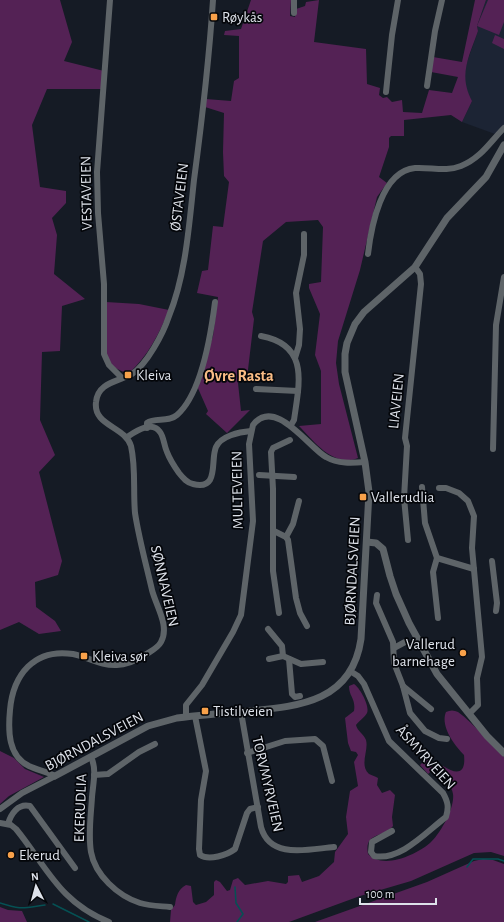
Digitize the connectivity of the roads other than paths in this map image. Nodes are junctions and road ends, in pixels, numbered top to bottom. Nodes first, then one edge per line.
1 (110, 0) edge
2 (213, 0) edge
3 (294, 0) edge
4 (398, 0) edge
5 (442, 0) edge
6 (294, 13) dead end
7 (427, 86) dead end
8 (386, 92) dead end
9 (504, 128) edge
10 (504, 145) edge
11 (304, 234) dead end
12 (368, 254) dead end
13 (415, 267) junction
14 (504, 277) edge
15 (216, 302) dead end
16 (261, 336) dead end
17 (295, 358) junction
18 (122, 378) junction
19 (256, 389) dead end
20 (298, 391) junction
21 (291, 425) junction
22 (147, 428) junction
23 (250, 431) junction
24 (127, 437) junction
25 (290, 440) dead end
26 (493, 450) dead end
27 (365, 462) junction
28 (259, 475) dead end
29 (294, 476) dead end
30 (272, 477) junction
31 (422, 487) dead end
32 (439, 488) dead end
33 (299, 500) dead end
34 (274, 531) junction
35 (286, 537) junction
36 (408, 540) dead end
37 (367, 542) junction
38 (437, 558) junction
39 (492, 561) dead end
40 (474, 569) junction
41 (378, 595) dead end
42 (496, 611) dead end
43 (279, 613) dead end
44 (438, 618) dead end
45 (307, 626) dead end
46 (268, 629) dead end
47 (405, 642) dead end
48 (394, 648) junction
49 (283, 656) junction
50 (289, 659) junction
51 (269, 660) dead end
52 (323, 662) dead end
53 (350, 671) junction
54 (404, 686) junction
55 (300, 696) dead end
56 (431, 709) dead end
57 (241, 712) junction
58 (469, 714) junction
59 (195, 716) junction
60 (186, 717) junction
61 (447, 739) dead end
62 (156, 744) dead end
63 (247, 753) junction
64 (504, 753) edge
65 (91, 757) junction
66 (94, 775) junction
67 (55, 776) junction
68 (332, 781) dead end
69 (258, 807) junction
70 (0, 809) edge
71 (0, 823) edge
72 (8, 824) junction
73 (392, 831) dead end
74 (334, 847) dead end
75 (75, 868) dead end
76 (170, 907) dead end
77 (109, 922) edge

1 - 18 street, VESTAVEIEN
2 - 18 street, ØSTAVEIEN
3 - 6 street
4 - 8 street
5 - 7 street
9 - 12 street
10 - 13 street, BJØRNDALSVEIEN
11 - 17 street
13 - 27 street, BJØRNDALSVEIEN
13 - 36 street, LIAVEIEN
14 - 26 street
15 - 22 street
16 - 17 street
17 - 20 street
18 - 24 street
19 - 20 street
20 - 21 street
21 - 23 street, MULTEVEIEN
21 - 27 street, MULTEVEIEN
22 - 23 street
22 - 24 street
23 - 60 street, MULTEVEIEN
24 - 67 street, SØNNAVEIEN
25 - 30 street
27 - 37 street, BJØRNDALSVEIEN
28 - 30 street
29 - 30 street
30 - 34 street
31 - 38 street
32 - 40 street
33 - 35 street
34 - 35 street
34 - 43 street
35 - 45 street
37 - 53 street, BJØRNDALSVEIEN
37 - 58 street
38 - 40 street
38 - 44 street
39 - 42 street
40 - 58 street
41 - 48 street
46 - 49 street
47 - 48 street
48 - 54 street
49 - 50 street
49 - 51 street
50 - 52 street
50 - 55 street
53 - 57 street, BJØRNDALSVEIEN
53 - 73 street, ÅSMYRVEIEN
54 - 56 street
54 - 61 street
57 - 59 street, BJØRNDALSVEIEN
57 - 63 street, TORVMYRVEIEN
58 - 64 street
59 - 60 street, BJØRNDALSVEIEN
59 - 69 street
60 - 65 street, BJØRNDALSVEIEN
62 - 66 street
63 - 68 street
63 - 69 street, TORVMYRVEIEN
65 - 66 street, EKERUDLIA
65 - 67 street, BJØRNDALSVEIEN
66 - 76 street, EKERUDLIA
67 - 70 street, BJØRNDALSVEIEN
69 - 74 street, TORVMYRVEIEN
71 - 72 street
72 - 75 street
72 - 77 street

